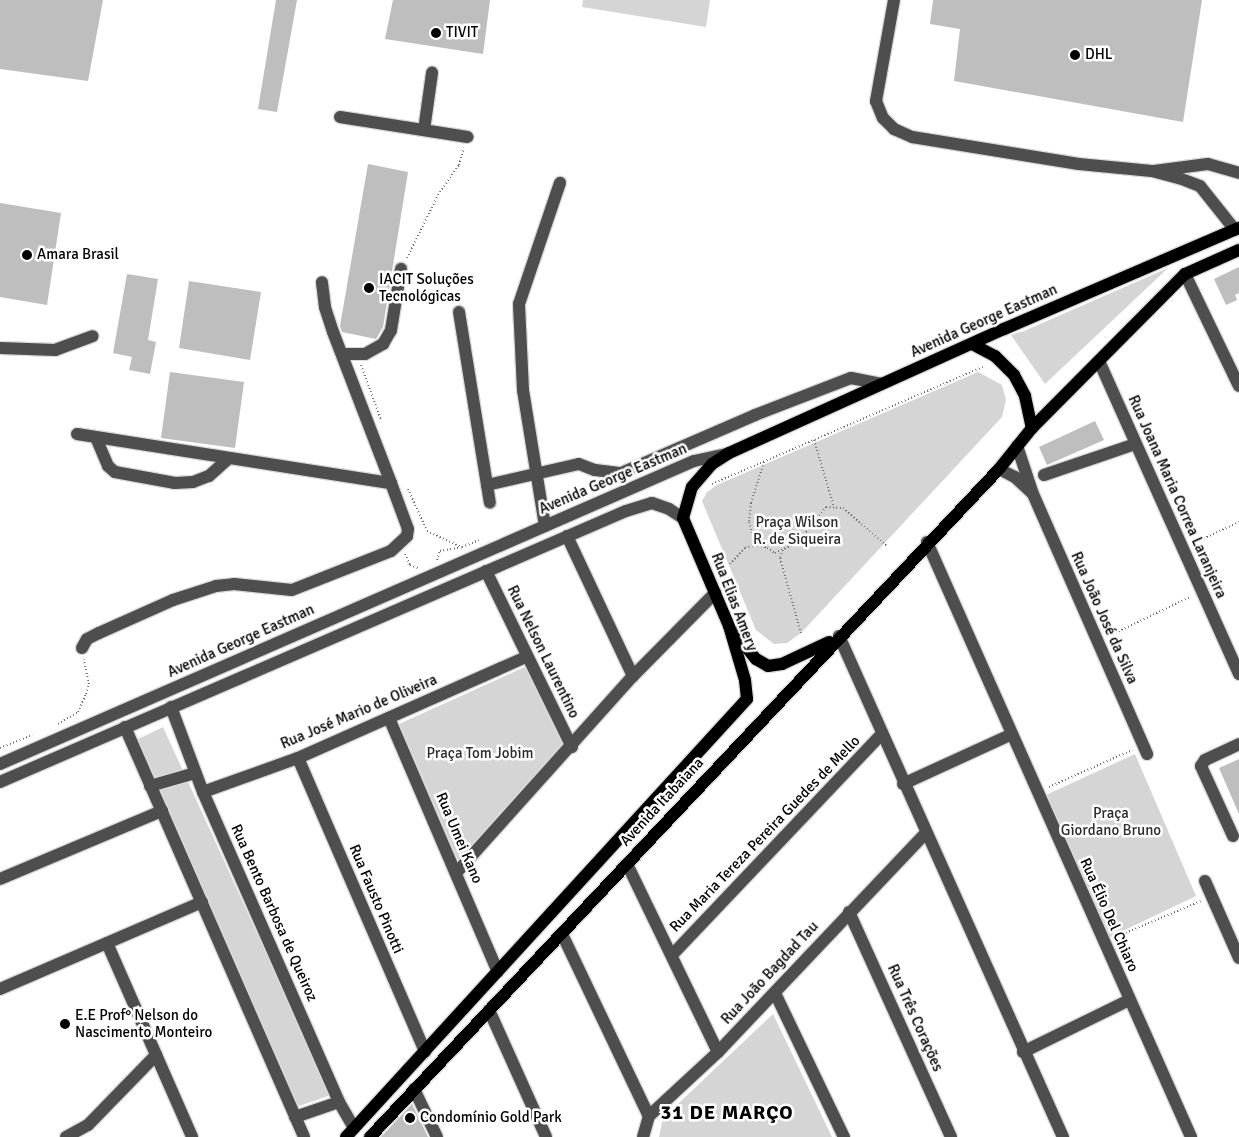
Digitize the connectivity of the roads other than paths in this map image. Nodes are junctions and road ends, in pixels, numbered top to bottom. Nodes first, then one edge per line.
1 (894, 0) edge
2 (432, 73) dead end
3 (340, 117) dead end
4 (424, 130) junction
5 (467, 137) road end
6 (1152, 171) junction
7 (1239, 173) edge
8 (560, 183) dead end
9 (1237, 229) edge
10 (1239, 250) edge
11 (401, 269) road end
12 (1185, 274) junction
13 (322, 282) dead end
14 (459, 312) dead end
15 (93, 336) dead end
16 (974, 345) junction
17 (0, 348) edge
18 (342, 354) junction
19 (1099, 361) junction
20 (882, 384) junction
21 (1239, 386) edge
22 (1032, 428) junction
23 (77, 434) dead end
24 (97, 440) junction
25 (1135, 444) junction
26 (1017, 446) junction
27 (729, 453) junction
28 (227, 460) junction
29 (999, 469) junction
30 (1044, 475) dead end
31 (535, 476) junction
32 (391, 483) junction
33 (487, 485) junction
34 (1033, 494) junction
35 (490, 503) dead end
36 (683, 518) junction
37 (545, 526) junction
38 (567, 536) junction
39 (927, 542) junction
40 (486, 571) junction
41 (715, 593) junction
42 (729, 626) junction
43 (839, 636) junction
44 (82, 648) road end
45 (526, 657) junction
46 (1239, 674) edge
47 (633, 676) junction
48 (746, 699) joint
49 (171, 707) junction
50 (389, 718) junction
51 (125, 727) junction
52 (881, 735) junction
53 (1010, 735) junction
54 (1239, 744) edge
55 (572, 747) junction
56 (1145, 750) road end
57 (298, 758) junction
58 (0, 764) edge
59 (195, 773) junction
60 (0, 782) edge
61 (903, 784) junction
62 (150, 786) junction
63 (203, 792) junction
64 (162, 811) junction
65 (926, 833) junction
66 (1233, 836) dead end
67 (627, 864) junction
68 (457, 872) junction
69 (0, 879) edge
70 (1205, 881) dead end
71 (202, 902) junction
72 (849, 912) junction
73 (562, 934) junction
74 (107, 943) junction
75 (672, 955) junction
76 (1239, 958) edge
77 (498, 972) junction
78 (0, 989) edge
79 (775, 993) junction
80 (1129, 1000) junction
81 (489, 1010) junction
82 (425, 1052) junction
83 (718, 1052) junction
84 (1023, 1052) junction
85 (156, 1055) junction
86 (414, 1090) junction
87 (339, 1102) junction
88 (649, 1116) junction
89 (295, 1117) junction
90 (350, 1132) edge
91 (66, 1137) edge
92 (192, 1137) edge
93 (304, 1137) edge
94 (370, 1137) edge
95 (437, 1137) edge
96 (546, 1137) edge
97 (643, 1137) edge
98 (844, 1137) edge
99 (951, 1137) edge
100 (1063, 1137) edge
101 (1191, 1137) edge

1 - 6 street
2 - 4 street
3 - 4 street
4 - 5 street
6 - 7 street
6 - 9 street
8 - 31 street
9 - 16 main road, Avenida George Eastman
10 - 12 main road
11 - 18 street
12 - 19 main road
12 - 21 street
13 - 18 street
14 - 33 street
15 - 17 street
16 - 20 main road, Avenida George Eastman
16 - 22 main road
18 - 32 street
19 - 22 main road
19 - 25 street, Rua Joana Maria Correa Laranjeira
20 - 27 main road, Avenida George Eastman
20 - 31 street
22 - 26 main road
23 - 24 street
24 - 28 street
24 - 28 street
25 - 30 street
25 - 46 street, Rua Joana Maria Correa Laranjeira
26 - 29 main road
26 - 34 street, Rua João José da Silva
27 - 36 main road
27 - 37 street, Avenida George Eastman
28 - 32 street
29 - 34 street, Rua João José da Silva
29 - 39 main road, Avenida Itabaiana
31 - 33 street
31 - 37 street
32 - 44 street
33 - 35 street
34 - 56 street, Rua João José da Silva
36 - 38 street
36 - 41 main road, Rua Elias Amery
37 - 58 street, Avenida George Eastman
38 - 40 street
38 - 47 street
39 - 43 main road, Avenida Itabaiana
39 - 53 street, Rua Élio Del Chiaro
40 - 45 street, Rua Nelson Laurentino
40 - 49 street
41 - 42 main road, Rua Elias Amery
41 - 47 street
42 - 43 main road
42 - 48 main road, Rua Elias Amery
43 - 52 street
43 - 67 main road, Avenida Itabaiana
45 - 50 street, Rua José Mario de Oliveira
45 - 55 street, Rua Nelson Laurentino
47 - 55 street
48 - 77 main road, Avenida Itabaiana
49 - 51 street
49 - 59 street, Rua Bento Barbosa de Queiroz
50 - 57 street, Rua José Mario de Oliveira
50 - 68 street, Rua Umei Kano
51 - 60 street
51 - 62 street
52 - 61 street
52 - 75 street, Rua Maria Tereza Pereira Guedes de Mello
53 - 61 street
53 - 80 street, Rua Élio Del Chiaro
54 - 66 street
55 - 68 street
57 - 63 street, Rua José Mario de Oliveira
57 - 82 street, Rua Fausto Pinotti
59 - 62 street
59 - 63 street, Rua Bento Barbosa de Queiroz
61 - 65 street
62 - 64 street
63 - 87 street, Rua Bento Barbosa de Queiroz
64 - 69 street
64 - 71 street
65 - 72 street, Rua João Bagdad Tau
65 - 84 street
67 - 73 main road, Avenida Itabaiana
67 - 75 street
68 - 77 street, Rua Umei Kano
70 - 76 street
71 - 74 street
71 - 89 street
72 - 79 street, Rua João Bagdad Tau
72 - 99 street, Rua Três Corações
73 - 81 main road, Avenida Itabaiana
73 - 88 street
74 - 78 street
74 - 85 street
75 - 83 street
77 - 82 main road, Avenida Itabaiana
79 - 83 street, Rua João Bagdad Tau
79 - 98 street
80 - 84 street
80 - 101 street, Rua Élio Del Chiaro
81 - 86 main road, Avenida Itabaiana
81 - 96 street
82 - 90 main road, Avenida Itabaiana
83 - 88 street, Rua João Bagdad Tau
84 - 100 street
85 - 91 street
85 - 92 street
86 - 94 main road, Avenida Itabaiana
86 - 95 street
87 - 89 street
87 - 90 street, Rua Bento Barbosa de Queiroz
88 - 97 street
89 - 93 street

